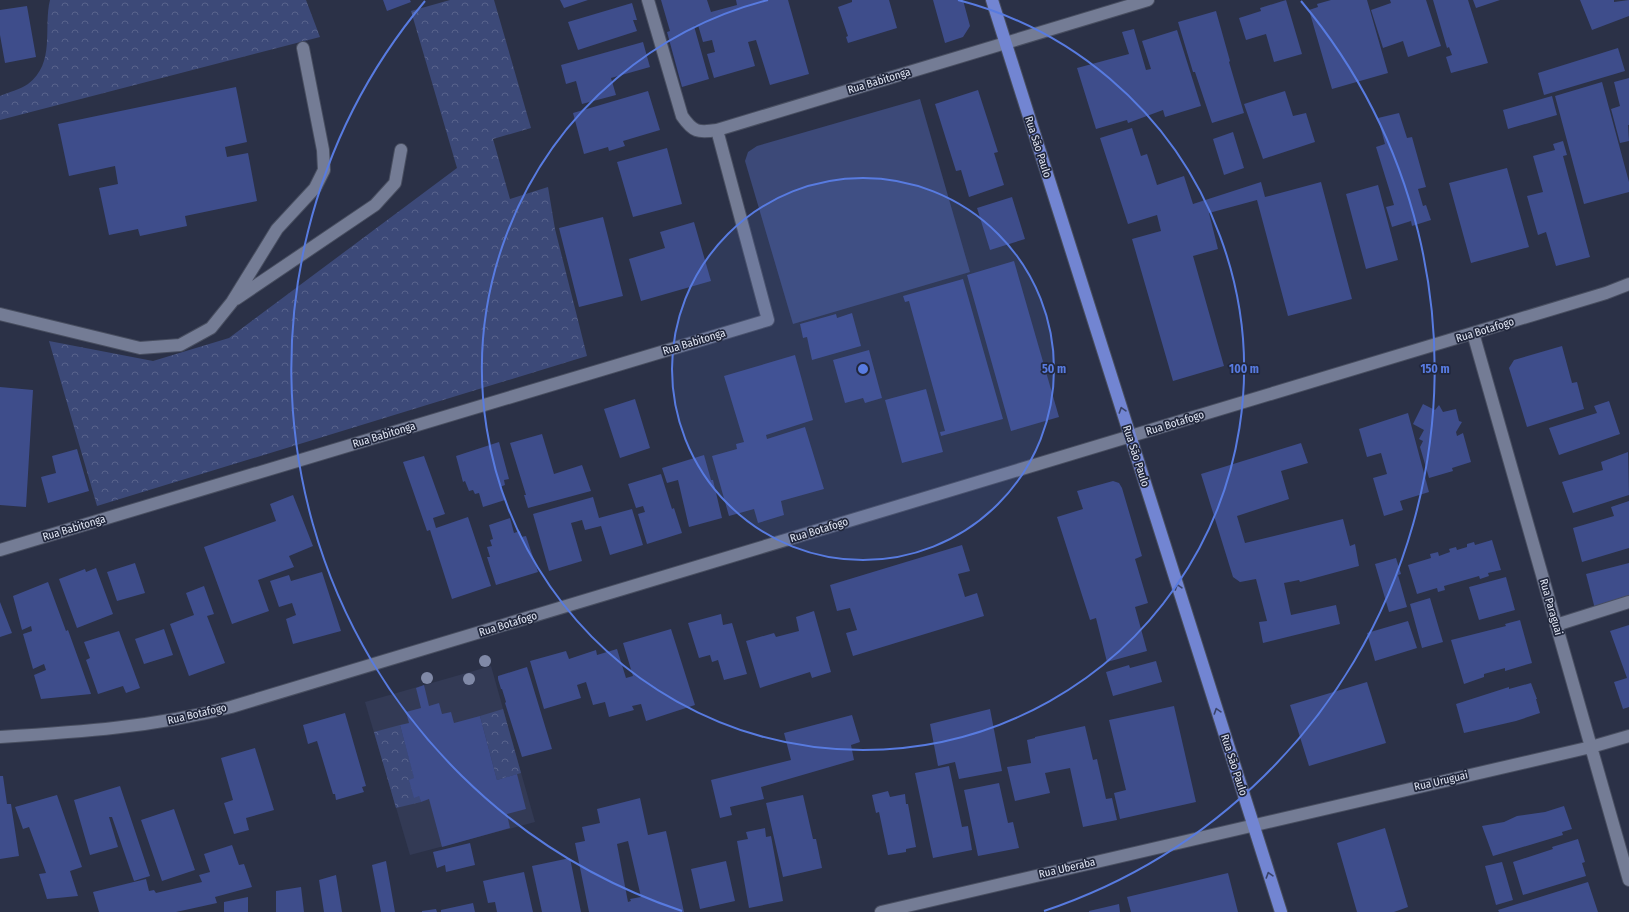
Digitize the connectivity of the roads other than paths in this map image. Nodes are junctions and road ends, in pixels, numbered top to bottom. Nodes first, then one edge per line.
1 (648, 0) edge
2 (992, 0) edge
3 (1148, 0) edge
4 (1005, 43) junction
5 (303, 48) dead end
6 (717, 130) junction
7 (401, 150) dead end
8 (1629, 284) edge
9 (232, 302) junction
10 (0, 314) edge
11 (1473, 334) junction
12 (1130, 437) junction
13 (0, 550) edge
14 (1629, 602) edge
15 (1556, 625) junction
16 (1629, 736) edge
17 (0, 737) edge
18 (1591, 747) junction
19 (1253, 825) junction
20 (1629, 880) edge
21 (881, 912) edge
22 (1280, 912) edge

1 - 6 street
2 - 4 main road, Rua São Paulo
3 - 4 street, Rua Babitonga
4 - 6 street, Rua Babitonga
12 -> 4 main road, Rua São Paulo
5 - 9 street
6 - 13 street, Rua Babitonga
7 - 9 street
8 - 11 street, Rua Botafogo
9 - 10 street
11 - 12 street, Rua Botafogo
11 - 15 street, Rua Paraguai
12 - 17 street, Rua Botafogo
19 -> 12 main road, Rua São Paulo
14 - 15 street
15 - 18 street, Rua Paraguai
16 - 18 street, Rua Uruguai
18 - 19 street, Rua Uruguai
18 - 20 street, Rua Paraguai
19 - 21 street, Rua Uberaba
22 -> 19 main road, Rua São Paulo

